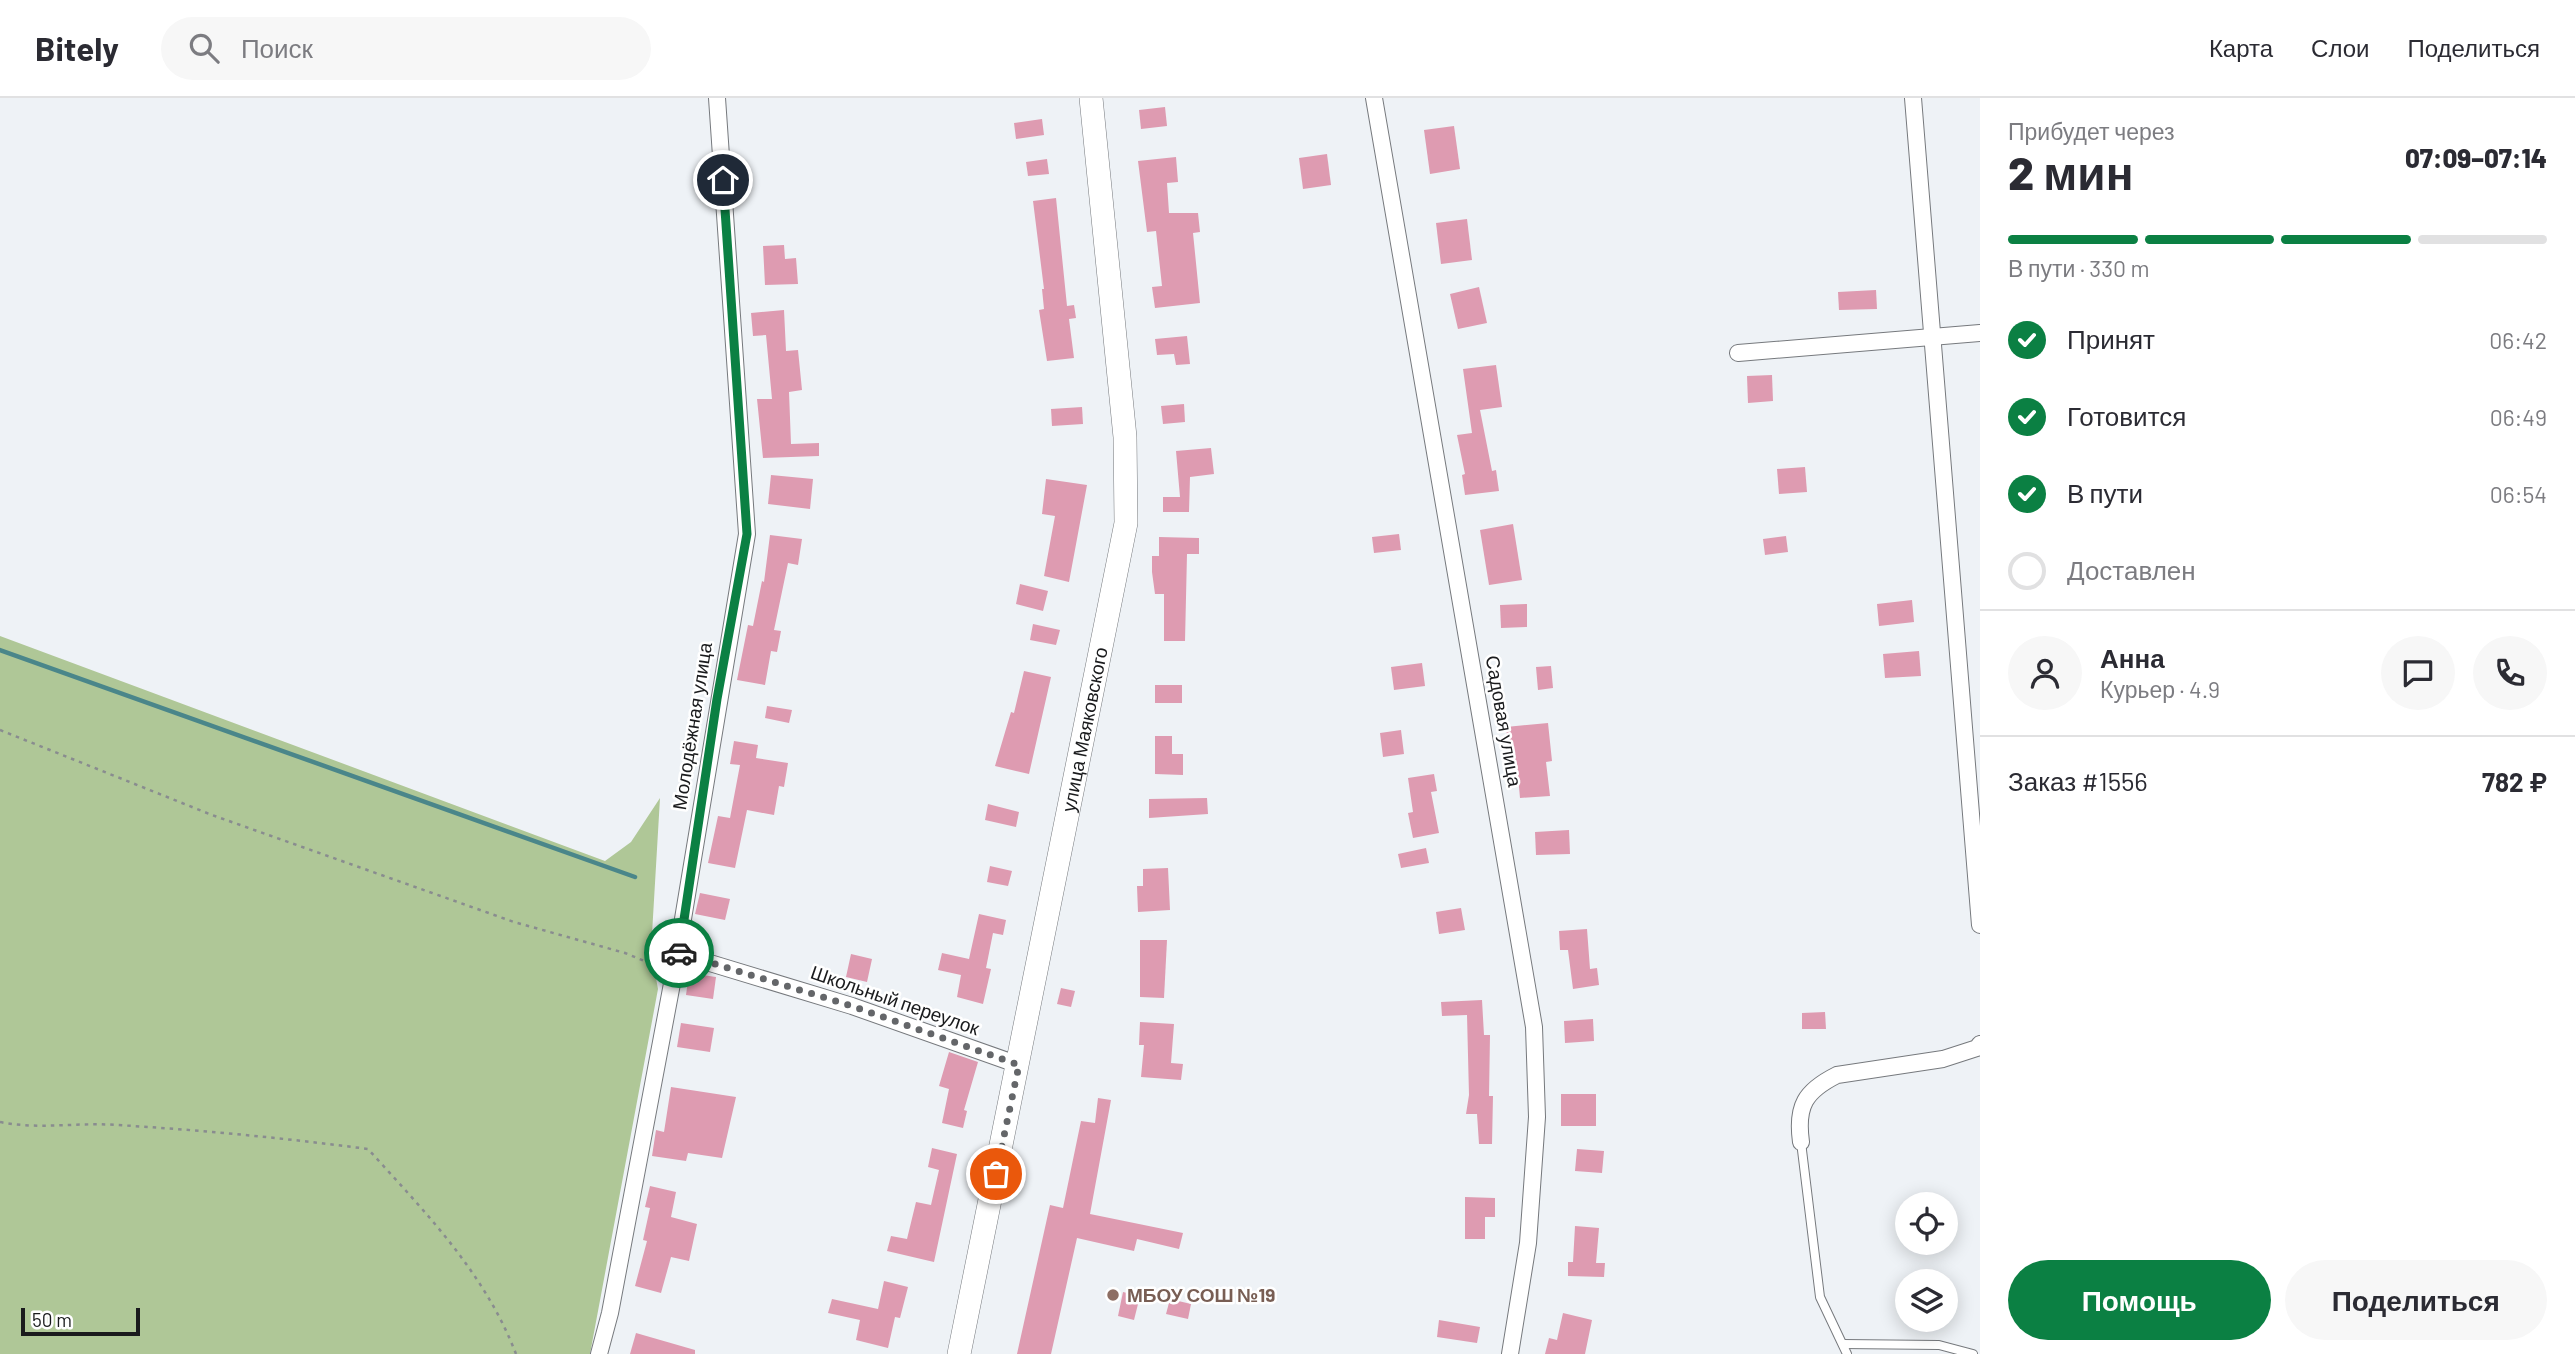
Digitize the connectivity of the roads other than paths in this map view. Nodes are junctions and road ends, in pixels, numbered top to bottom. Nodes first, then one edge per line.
1 (717, 98) edge
2 (1091, 98) edge
3 (1374, 98) edge
4 (1913, 98) edge
5 (1980, 333) edge
6 (1932, 336) junction
7 (1738, 353) dead end
8 (1980, 925) edge
9 (677, 953) junction
10 (1980, 1044) edge
11 (1019, 1065) junction
12 (1801, 1142) joint
13 (1843, 1344) junction
14 (599, 1354) edge
15 (959, 1354) edge
16 (1510, 1354) edge
17 (1846, 1354) edge
18 (1973, 1354) edge

1 - 9 street, Молодёжная улица
2 - 11 street, улица Маяковского
3 - 16 street, Садовая улица
4 - 6 street
5 - 6 street
6 - 7 street
6 - 8 street
9 - 11 street, Школьный переулок
9 - 14 street, Молодёжная улица
10 - 12 street
11 - 15 street, улица Маяковского
12 - 13 lane
13 - 17 lane
13 - 18 lane

